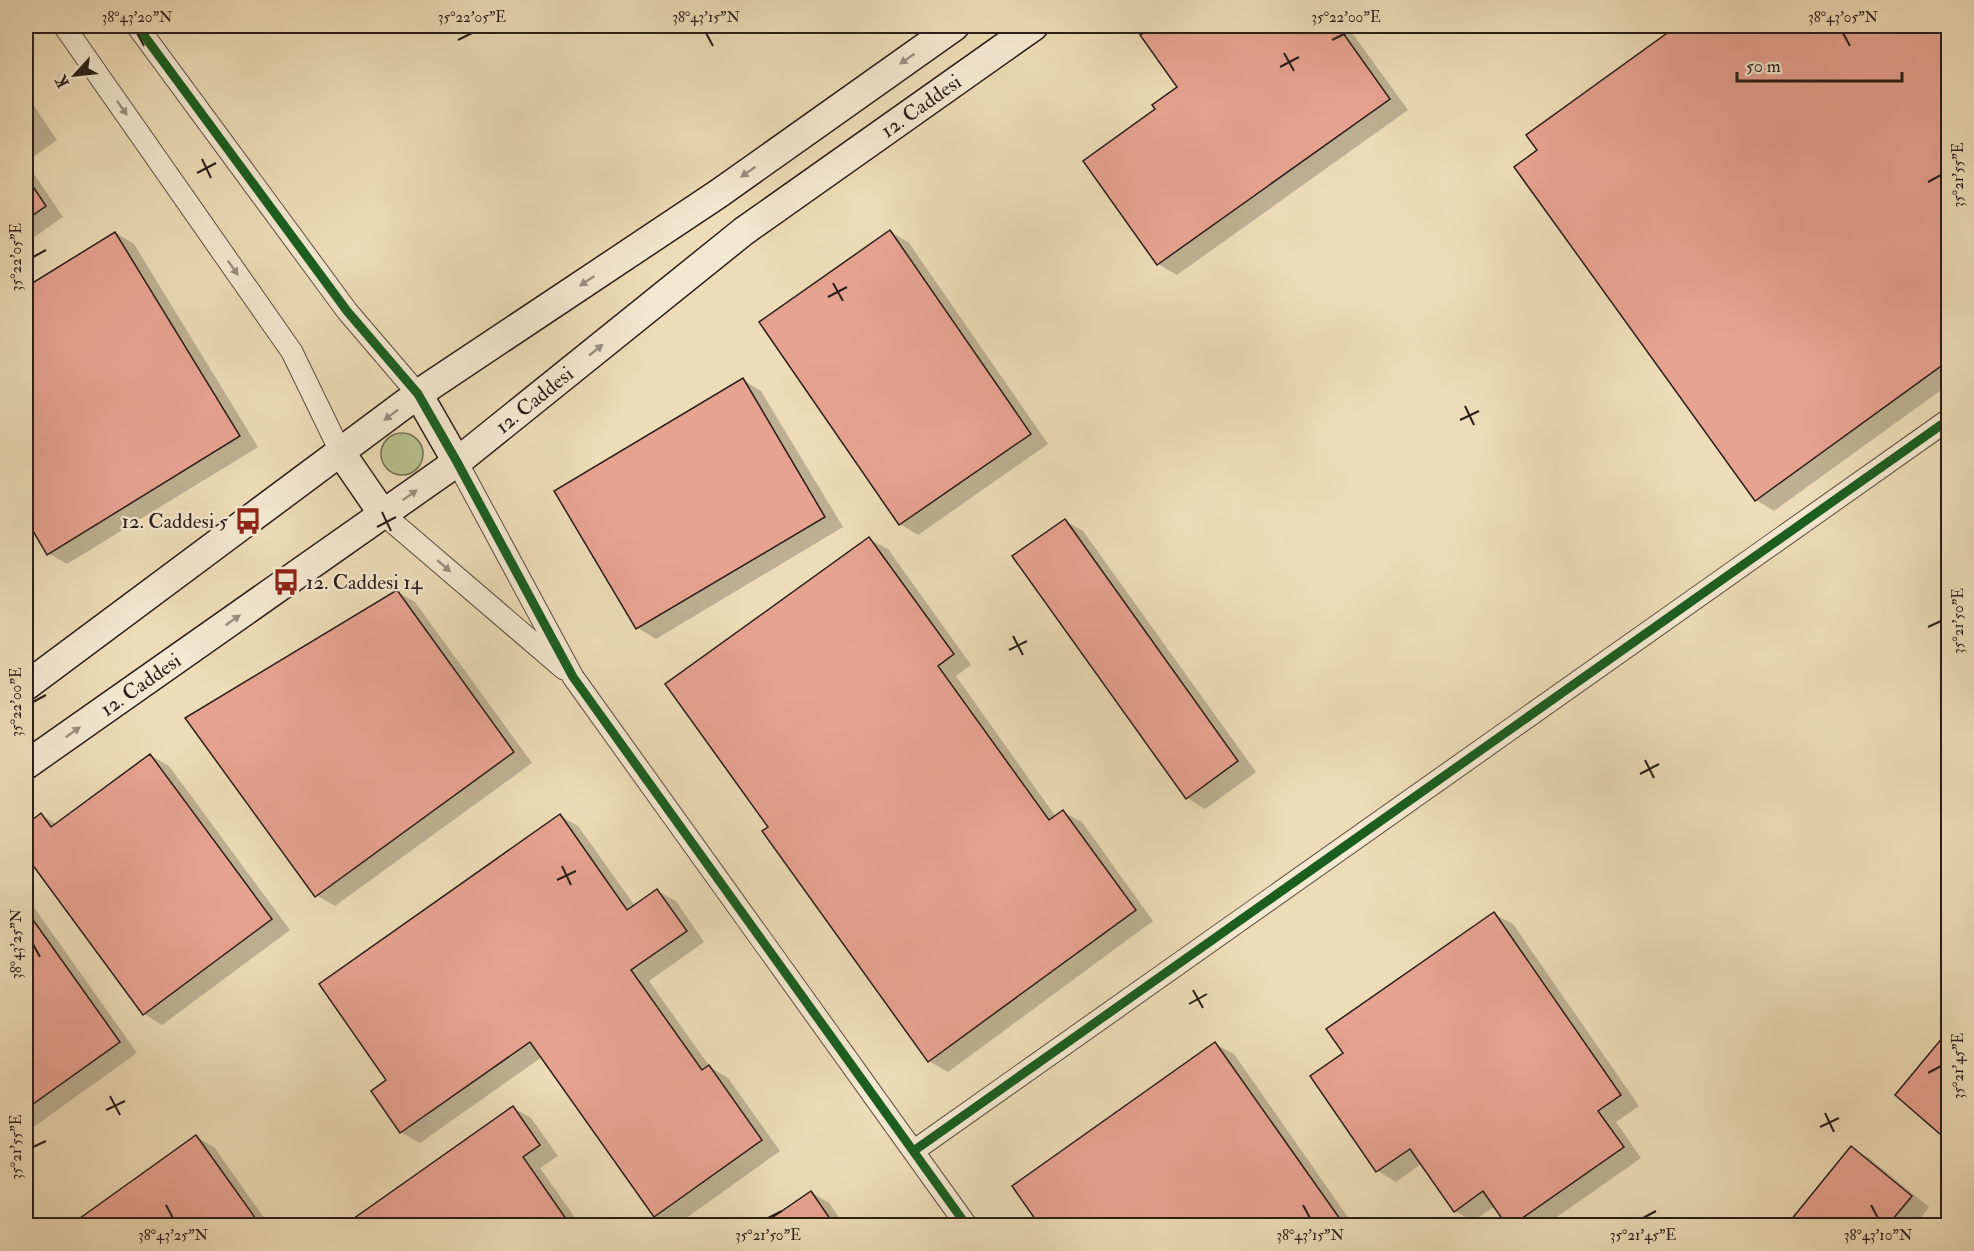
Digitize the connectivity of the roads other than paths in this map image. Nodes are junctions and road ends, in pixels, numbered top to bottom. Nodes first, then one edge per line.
1 (64, 26) edge
2 (137, 26) edge
3 (955, 26) edge
4 (1034, 26) edge
5 (418, 394) junction
6 (1948, 420) edge
7 (341, 453) junction
8 (458, 462) junction
9 (383, 514) junction
10 (573, 677) junction
11 (26, 686) edge
12 (26, 765) edge
13 (915, 1150) junction
14 (967, 1226) edge

1 -> 7 street
2 - 5 street
3 -> 5 street
8 -> 4 street, 12. Caddesi
5 -> 7 street
5 - 8 street
6 - 13 street
7 - 9 street
7 - 11 street
9 -> 8 street, 12. Caddesi
8 - 10 street
9 -> 10 street
12 -> 9 street, 12. Caddesi
10 - 13 street
13 - 14 street

